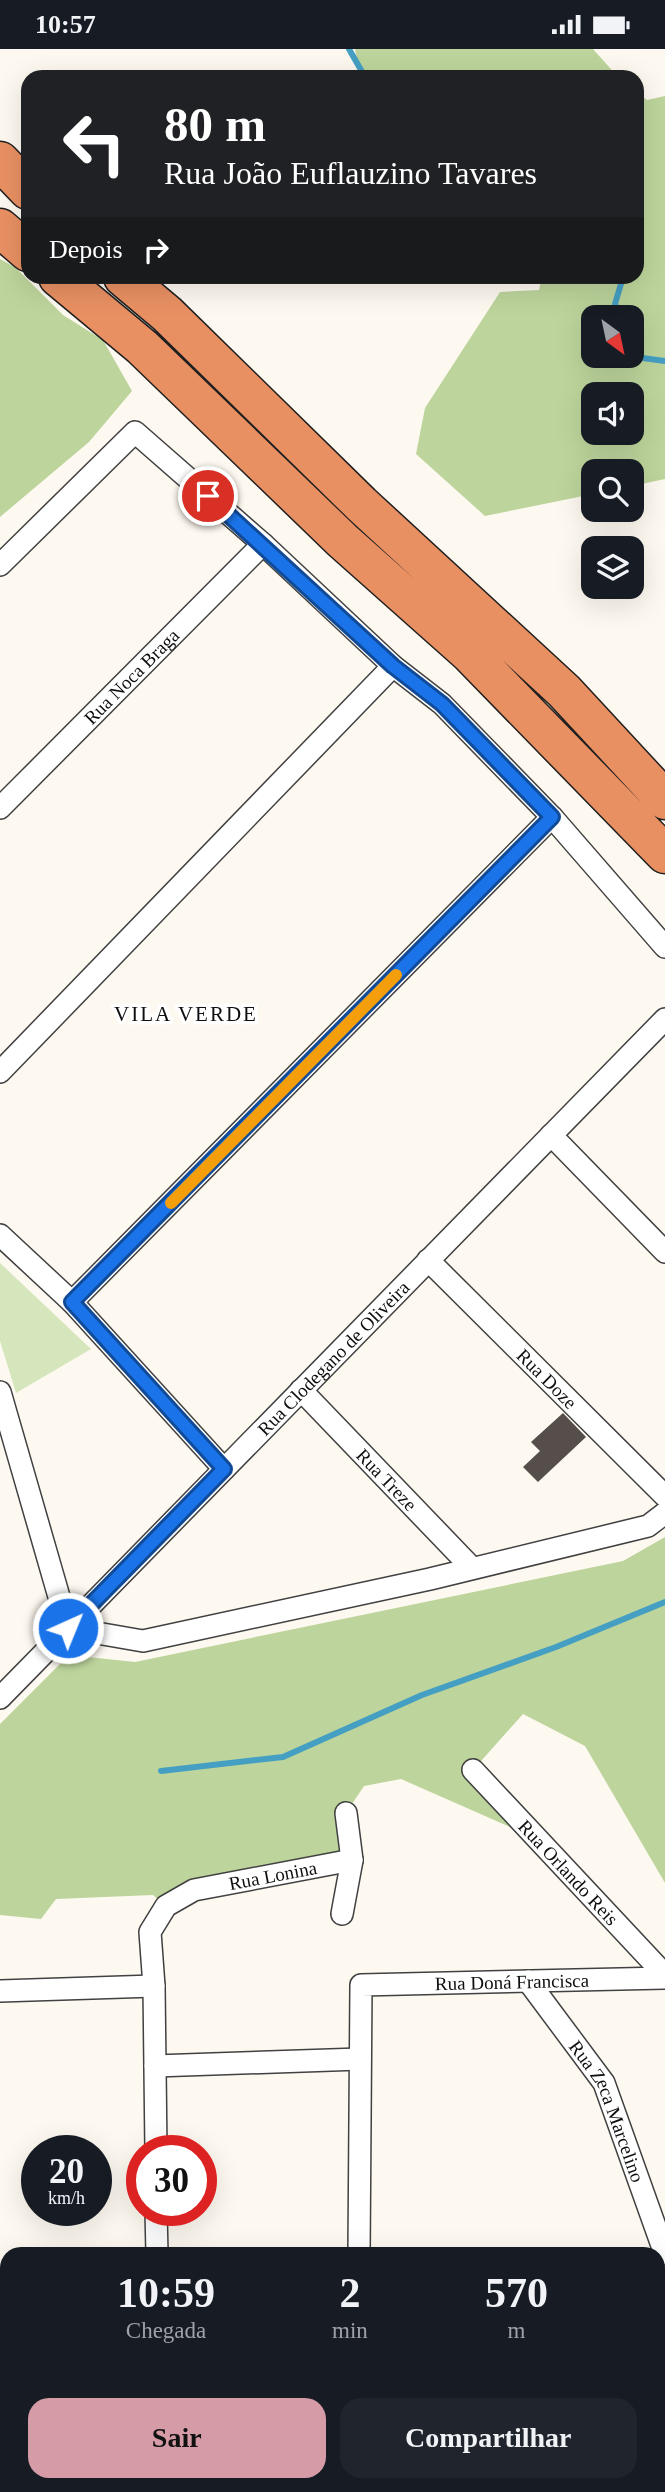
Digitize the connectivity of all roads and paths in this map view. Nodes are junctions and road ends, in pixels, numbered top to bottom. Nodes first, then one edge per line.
1 (0, 160) edge
2 (0, 176) edge
3 (21, 182) edge
4 (21, 192) edge
5 (0, 228) edge
6 (21, 246) edge
7 (66, 284) edge
8 (131, 284) edge
9 (263, 544) junction
10 (0, 565) edge
11 (393, 666) junction
12 (665, 800) edge
13 (0, 808) edge
14 (552, 817) junction
15 (665, 854) edge
16 (665, 947) edge
17 (665, 1019) edge
18 (0, 1072) edge
19 (551, 1135) junction
20 (0, 1235) edge
21 (665, 1252) edge
22 (428, 1260) junction
23 (72, 1302) junction
24 (301, 1390) junction
25 (0, 1392) edge
26 (224, 1469) junction
27 (665, 1496) edge
28 (665, 1513) edge
29 (472, 1568) junction
30 (68, 1628) junction
31 (0, 1698) edge
32 (473, 1770) dead end
33 (346, 1813) dead end
34 (352, 1860) junction
35 (342, 1914) dead end
36 (665, 1977) edge
37 (528, 1981) junction
38 (154, 1986) junction
39 (0, 1991) edge
40 (360, 2059) junction
41 (155, 2066) junction
42 (156, 2135) edge
43 (156, 2226) edge
44 (157, 2247) edge
45 (359, 2247) edge
46 (663, 2247) edge

1 - 3 highway
2 - 4 highway
5 - 6 highway
7 - 15 highway
8 - 12 highway
9 - 10 street
9 - 11 street
9 - 13 street, Rua Noca Braga
11 - 14 street
11 - 18 street
14 - 16 street
14 - 23 street
17 - 19 street, Rua Clodegano de Oliveira
19 - 21 street
19 - 22 street, Rua Clodegano de Oliveira
20 - 23 street
22 - 24 street, Rua Clodegano de Oliveira
22 - 27 street, Rua Doze
23 - 26 street
24 - 26 street, Rua Clodegano de Oliveira
24 - 29 street, Rua Treze
25 - 30 street
26 - 30 street, Rua Clodegano de Oliveira
28 - 29 street
29 - 30 street
30 - 31 street, Rua Clodegano de Oliveira
32 - 36 street, Rua Orlando Reis
33 - 34 street
34 - 35 street
34 - 38 street, Rua Lonina
36 - 37 street, Rua Doná Francisca
37 - 40 street, Rua Doná Francisca
37 - 46 street, Rua Zeca Marcelino
38 - 39 street
38 - 41 street
40 - 41 street
40 - 45 street
41 - 42 street
43 - 44 street

